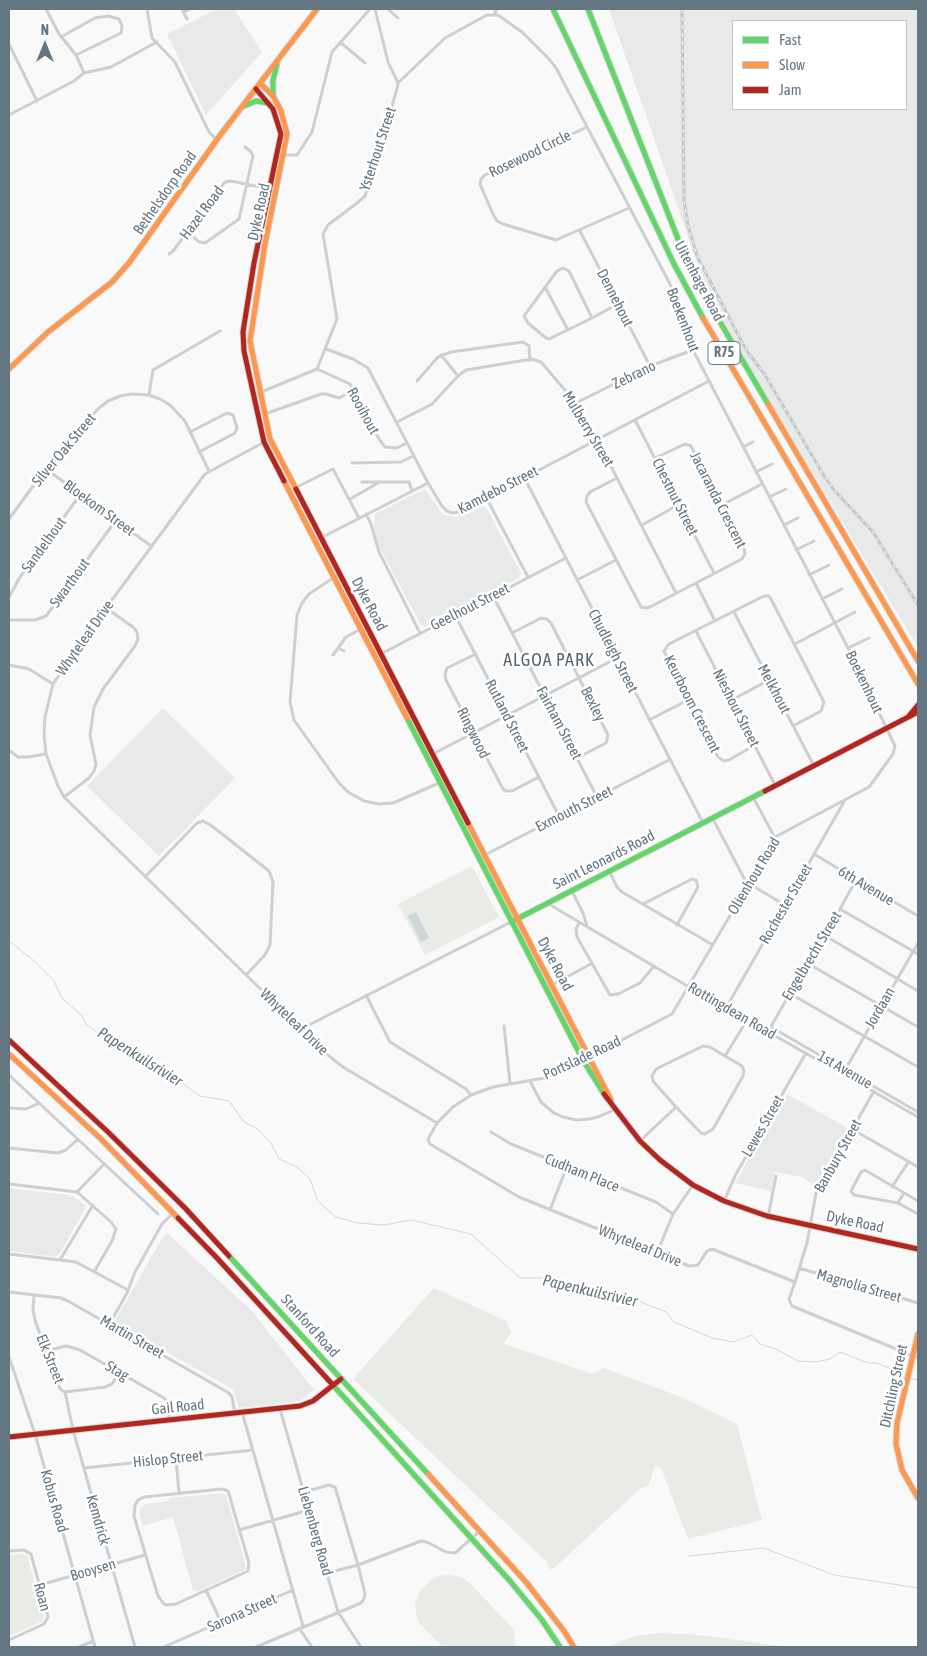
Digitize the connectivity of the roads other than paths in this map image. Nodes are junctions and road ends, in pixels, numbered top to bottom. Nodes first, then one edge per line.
1 (46, 9) edge
2 (147, 9) edge
3 (190, 9) edge
4 (317, 9) edge
5 (370, 9) edge
6 (375, 9) edge
7 (388, 9) edge
8 (497, 9) edge
9 (552, 9) edge
10 (588, 9) edge
11 (183, 10) edge
12 (494, 14) junction
13 (398, 18) dead end
14 (186, 19) dead end
15 (61, 37) junction
16 (157, 42) junction
17 (340, 42) junction
18 (9, 44) edge
19 (76, 55) junction
20 (279, 58) junction
21 (364, 63) dead end
22 (84, 73) junction
23 (260, 83) junction
24 (398, 83) junction
25 (256, 89) junction
26 (273, 96) junction
27 (36, 101) junction
28 (269, 103) junction
29 (241, 107) junction
30 (9, 115) edge
31 (587, 127) junction
32 (217, 140) junction
33 (245, 147) dead end
34 (284, 155) junction
35 (247, 184) junction
36 (270, 189) junction
37 (629, 208) junction
38 (580, 231) junction
39 (188, 232) junction
40 (168, 254) dead end
41 (545, 286) junction
42 (618, 304) junction
43 (592, 318) junction
44 (568, 330) junction
45 (220, 331) dead end
46 (326, 348) junction
47 (693, 350) junction
48 (441, 355) junction
49 (530, 360) junction
50 (650, 366) junction
51 (9, 369) edge
52 (317, 369) junction
53 (458, 376) junction
54 (417, 381) dead end
55 (709, 381) junction
56 (354, 390) junction
57 (260, 393) junction
58 (150, 395) junction
59 (253, 395) junction
60 (576, 403) junction
61 (265, 414) junction
62 (635, 420) junction
63 (397, 422) junction
64 (190, 432) junction
65 (270, 439) junction
66 (597, 439) junction
67 (264, 442) junction
68 (753, 442) dead end
69 (407, 443) junction
70 (743, 447) junction
71 (199, 452) junction
72 (413, 456) junction
73 (655, 458) junction
74 (352, 462) dead end
75 (772, 464) dead end
76 (46, 469) junction
77 (209, 471) junction
78 (756, 472) junction
79 (524, 477) junction
80 (617, 478) junction
81 (362, 482) dead end
82 (379, 482) junction
83 (428, 483) junction
84 (762, 484) junction
85 (294, 488) junction
86 (412, 490) junction
87 (786, 490) dead end
88 (80, 495) junction
89 (486, 498) junction
90 (769, 498) junction
91 (350, 499) junction
92 (678, 504) junction
93 (722, 505) junction
94 (366, 514) junction
95 (359, 518) junction
96 (798, 518) dead end
97 (9, 519) edge
98 (116, 520) junction
99 (641, 525) junction
100 (784, 525) junction
101 (317, 540) junction
102 (814, 541) dead end
103 (151, 546) junction
104 (796, 550) junction
105 (566, 558) junction
106 (616, 560) junction
107 (829, 565) dead end
108 (714, 573) junction
109 (339, 574) junction
110 (810, 576) junction
111 (528, 577) junction
112 (333, 578) junction
113 (577, 580) junction
114 (696, 584) junction
115 (842, 589) dead end
116 (676, 594) junction
117 (493, 596) junction
118 (9, 597) edge
119 (822, 599) junction
120 (106, 608) junction
121 (734, 612) junction
122 (855, 612) dead end
123 (455, 615) junction
124 (9, 620) edge
125 (715, 620) junction
126 (834, 623) junction
127 (360, 629) junction
128 (696, 631) junction
129 (420, 633) junction
130 (512, 633) junction
131 (869, 638) dead end
132 (795, 644) junction
133 (338, 648) junction
134 (848, 648) junction
135 (344, 652) dead end
136 (381, 654) junction
137 (476, 654) junction
138 (333, 655) dead end
139 (375, 657) junction
140 (617, 658) junction
141 (918, 661) edge
142 (9, 665) edge
143 (579, 678) junction
144 (769, 680) junction
145 (54, 684) junction
146 (918, 684) edge
147 (545, 696) junction
148 (688, 700) junction
149 (732, 700) junction
150 (918, 705) edge
151 (918, 712) edge
152 (507, 715) junction
153 (908, 717) junction
154 (649, 720) junction
155 (793, 726) junction
156 (886, 728) junction
157 (473, 733) junction
158 (755, 745) junction
159 (9, 750) edge
160 (46, 754) junction
161 (433, 754) junction
162 (427, 757) junction
163 (577, 758) junction
164 (669, 760) junction
165 (814, 766) junction
166 (539, 777) junction
167 (446, 780) junction
168 (440, 782) junction
169 (775, 785) junction
170 (64, 797) junction
171 (597, 797) junction
172 (754, 797) junction
173 (845, 799) junction
174 (559, 816) junction
175 (713, 819) junction
176 (703, 824) junction
177 (775, 838) junction
178 (814, 854) junction
179 (485, 855) junction
180 (479, 858) junction
181 (609, 871) junction
182 (145, 877) junction
183 (856, 880) junction
184 (748, 884) junction
185 (572, 890) junction
186 (548, 903) junction
187 (643, 904) junction
188 (785, 905) junction
189 (840, 909) junction
190 (918, 916) edge
191 (517, 919) junction
192 (511, 922) junction
193 (579, 923) junction
194 (677, 925) junction
195 (587, 927) junction
196 (824, 935) junction
197 (918, 943) edge
198 (713, 945) junction
199 (913, 952) junction
200 (918, 954) edge
201 (807, 963) junction
202 (591, 964) junction
203 (654, 966) junction
204 (246, 975) junction
205 (897, 979) junction
206 (552, 985) junction
207 (689, 987) junction
208 (546, 988) junction
209 (918, 991) edge
210 (789, 993) junction
211 (366, 996) junction
212 (882, 1006) junction
213 (726, 1008) junction
214 (747, 1020) junction
215 (504, 1026) dead end
216 (771, 1027) junction
217 (918, 1027) edge
218 (301, 1029) junction
219 (768, 1032) junction
220 (864, 1037) junction
221 (9, 1040) edge
222 (806, 1053) junction
223 (9, 1054) edge
224 (726, 1056) junction
225 (590, 1057) junction
226 (582, 1060) junction
227 (918, 1067) edge
228 (844, 1072) junction
229 (9, 1075) edge
230 (530, 1081) junction
231 (510, 1083) junction
232 (874, 1091) junction
233 (471, 1095) junction
234 (39, 1103) junction
235 (676, 1107) junction
236 (9, 1108) edge
237 (616, 1109) junction
238 (918, 1114) edge
239 (437, 1124) junction
240 (852, 1129) junction
241 (491, 1132) dead end
242 (78, 1139) junction
243 (640, 1141) junction
244 (9, 1148) edge
245 (909, 1162) junction
246 (104, 1164) junction
247 (567, 1166) junction
248 (918, 1167) edge
249 (776, 1176) dead end
250 (9, 1184) edge
251 (693, 1185) junction
252 (892, 1186) junction
253 (77, 1192) junction
254 (904, 1193) junction
255 (724, 1201) junction
256 (918, 1201) edge
257 (898, 1203) junction
258 (93, 1206) junction
259 (550, 1210) junction
260 (173, 1213) junction
261 (158, 1214) dead end
262 (673, 1214) junction
263 (918, 1214) edge
264 (768, 1217) junction
265 (809, 1225) junction
266 (918, 1249) edge
267 (657, 1253) junction
268 (9, 1254) edge
269 (60, 1260) junction
270 (799, 1268) junction
271 (94, 1272) junction
272 (795, 1282) junction
273 (128, 1290) junction
274 (9, 1292) edge
275 (34, 1295) junction
276 (918, 1303) edge
277 (110, 1324) junction
278 (918, 1334) edge
279 (46, 1351) junction
280 (9, 1357) edge
281 (916, 1357) edge
282 (119, 1373) junction
283 (340, 1379) junction
284 (333, 1386) junction
285 (65, 1392) junction
286 (280, 1409) junction
287 (242, 1412) junction
288 (235, 1413) junction
289 (169, 1420) junction
290 (73, 1430) junction
291 (35, 1434) junction
292 (9, 1437) edge
293 (253, 1450) junction
294 (176, 1458) junction
295 (84, 1468) junction
296 (304, 1492) junction
297 (179, 1493) junction
298 (918, 1498) edge
299 (309, 1510) junction
300 (273, 1520) junction
301 (239, 1530) junction
302 (480, 1531) junction
303 (472, 1538) junction
304 (9, 1551) edge
305 (145, 1555) junction
306 (358, 1564) junction
307 (111, 1565) junction
308 (327, 1573) junction
309 (76, 1575) junction
310 (40, 1585) junction
311 (206, 1590) junction
312 (293, 1590) junction
313 (338, 1612) junction
314 (221, 1622) junction
315 (301, 1627) junction
316 (9, 1640) edge
317 (93, 1641) junction
318 (79, 1647) edge
319 (95, 1647) edge
320 (135, 1647) edge
321 (164, 1647) edge
322 (256, 1647) edge
323 (312, 1647) edge
324 (361, 1647) edge
325 (560, 1647) edge
326 (574, 1647) edge

1 - 15 street
2 - 16 street
3 - 11 street
4 - 20 main road, Bethelsdorp Road
5 - 17 street
6 - 24 street
7 - 13 street
8 - 12 street
9 - 146 main road, Uitenhage Road / R75
10 - 141 main road, Uitenhage Road / R75
11 - 14 street
12 - 24 street
12 - 31 street, Boekenhout
15 - 19 street
15 - 19 street
16 - 22 street
16 - 32 street
17 - 21 street
17 - 34 street
18 - 27 street
19 - 22 street
20 - 23 main road, Bethelsdorp Road
20 - 26 main road
22 - 27 street
23 - 25 main road, Bethelsdorp Road
23 - 26 main road, Dyke Road
24 - 46 street, Ysterhout Street
25 - 28 main road, Dyke Road
25 - 29 main road, Bethelsdorp Road
26 - 34 main road, Dyke Road
27 - 30 street
28 - 29 main road
28 - 36 main road, Dyke Road
29 - 32 main road, Bethelsdorp Road
31 - 37 street, Boekenhout
31 - 38 street, Rosewood Circle
32 - 51 main road, Bethelsdorp Road
33 - 35 street
34 - 57 main road, Dyke Road
35 - 36 street, Hazel Road
35 - 39 street, Hazel Road
35 - 39 street
36 - 59 main road, Dyke Road
37 - 38 street, Rosewood Circle
37 - 47 street, Boekenhout
38 - 42 street, Dennehout
39 - 40 street, Hazel Road
41 - 43 street
41 - 44 street
41 - 44 street
42 - 43 street
42 - 50 street, Dennehout
43 - 44 street
45 - 58 street
46 - 52 street, Ysterhout Street
46 - 63 street, Kamdebo Street
47 - 50 street, Zebrano
47 - 55 street, Boekenhout
48 - 49 street
48 - 53 street
48 - 54 street
49 - 53 street
49 - 60 street, Mulberry Street
50 - 60 street, Zebrano
52 - 56 street, Rooihout
52 - 57 street
53 - 63 street
55 - 62 street, Kamdebo Street
55 - 70 street, Boekenhout
56 - 61 street
56 - 69 street, Rooihout
57 - 59 street
57 - 61 main road, Dyke Road
58 - 64 street, Silver Oak Street
58 - 76 street, Silver Oak Street
59 - 67 main road, Dyke Road
60 - 66 street, Mulberry Street
61 - 65 main road, Dyke Road
62 - 66 street, Kamdebo Street
62 - 73 street, Chestnut Street
63 - 69 street, Kamdebo Street
64 - 71 street, Silver Oak Street
64 - 71 street
65 - 67 street, Whyteleaf Drive
65 - 85 main road, Dyke Road
66 - 79 street, Kamdebo Street
66 - 80 street, Mulberry Street
67 - 77 street, Whyteleaf Drive
67 - 101 main road, Dyke Road
68 - 70 street
69 - 72 street, Kamdebo Street
70 - 78 street, Boekenhout
71 - 77 street, Silver Oak Street
72 - 74 street
72 - 83 street, Kamdebo Street
73 - 92 street, Chestnut Street
73 - 93 street, Jacaranda Crescent
75 - 78 street
76 - 88 street, Bloekom Street
76 - 97 street, Silver Oak Street
77 - 103 street, Whyteleaf Drive
78 - 84 street, Boekenhout
79 - 89 street, Kamdebo Street
79 - 105 street, Chudleigh Street
80 - 99 street, Mulberry Street
80 - 106 street, Jacaranda Crescent
81 - 82 street
82 - 86 street
82 - 91 street
83 - 86 street
83 - 89 street, Kamdebo Street
84 - 90 street, Boekenhout
84 - 93 street
85 - 91 street
85 - 101 main road, Dyke Road
86 - 94 street
87 - 90 street
88 - 98 street, Bloekom Street
88 - 118 street, Sandelhout
89 - 111 street
90 - 100 street, Boekenhout
91 - 95 street
92 - 99 street
92 - 108 street, Chestnut Street
93 - 108 street, Jacaranda Crescent
94 - 95 street
94 - 129 street
95 - 101 street
96 - 100 street
98 - 103 street, Bloekom Street
98 - 124 street, Swarthout
99 - 116 street, Mulberry Street
100 - 104 street, Boekenhout
101 - 109 main road, Dyke Road
101 - 112 main road, Dyke Road
102 - 104 street
103 - 120 street, Whyteleaf Drive
104 - 110 street, Boekenhout
105 - 111 street, Geelhout Street
105 - 113 street, Chudleigh Street
106 - 113 street
106 - 116 street, Jacaranda Crescent
107 - 110 street
108 - 114 street, Jacaranda Crescent
109 - 112 street
109 - 136 main road, Dyke Road
110 - 119 street, Boekenhout
111 - 117 street, Geelhout Street
112 - 127 main road, Dyke Road
112 - 168 street
113 - 140 street, Chudleigh Street
114 - 116 street, Jacaranda Crescent
114 - 125 street
115 - 119 street
117 - 123 street, Geelhout Street
117 - 130 street, Fairham Street
119 - 126 street, Boekenhout
120 - 145 street, Whyteleaf Drive
120 - 170 street
121 - 125 street, Keurboom Crescent
121 - 132 street, Keurboom Crescent
121 - 144 street, Melkhout
122 - 126 street
123 - 129 street, Geelhout Street
123 - 137 street, Rutland Street
125 - 128 street, Keurboom Crescent
126 - 132 street
126 - 134 street, Boekenhout
127 - 133 street
127 - 139 main road, Dyke Road
128 - 148 street, Keurboom Crescent
128 - 149 street, Nieshout Street
129 - 136 street, Geelhout Street
130 - 143 street, Bexley
130 - 147 street, Fairham Street
131 - 134 street
132 - 155 street, Keurboom Crescent
133 - 135 street
133 - 138 street
134 - 156 street, Boekenhout
136 - 139 street, Geelhout Street
136 - 161 main road, Dyke Road
137 - 152 street, Rutland Street
137 - 157 street, Ringwood
139 - 162 main road, Dyke Road
140 - 143 street
140 - 154 street, Chudleigh Street
142 - 145 street
143 - 147 street
143 - 163 street, Bexley
144 - 149 street
144 - 155 street, Melkhout
145 - 160 street, Whyteleaf Drive
147 - 152 street
147 - 163 street, Fairham Street
148 - 154 street
148 - 158 street, Keurboom Crescent
149 - 158 street, Nieshout Street
150 - 153 main road
151 - 153 main road, Saint Leonards Road
152 - 157 street
152 - 166 street, Rutland Street
153 - 156 main road, Saint Leonards Road
154 - 164 street, Chudleigh Street
155 - 165 street, Melkhout
156 - 165 main road, Saint Leonards Road
156 - 173 street, Olienhout Road
157 - 161 street
157 - 166 street, Ringwood
158 - 169 street, Nieshout Street
159 - 160 street
160 - 170 street, Whyteleaf Drive
161 - 162 street
161 - 167 main road, Dyke Road
162 - 168 main road, Dyke Road
163 - 171 street, Fairham Street
164 - 171 street, Exmouth Street
164 - 176 street, Chudleigh Street
165 - 169 main road, Saint Leonards Road
166 - 174 street, Rutland Street
167 - 168 street
167 - 179 main road, Dyke Road
168 - 180 main road, Dyke Road
169 - 172 main road, Saint Leonards Road
170 - 182 street, Whyteleaf Drive
171 - 174 street, Exmouth Street
172 - 175 main road, Saint Leonards Road
172 - 177 street
173 - 177 street, Olienhout Road
173 - 178 street, Rochester Street
174 - 179 street, Exmouth Street
175 - 176 main road, Saint Leonards Road
175 - 184 street
176 - 181 main road, Saint Leonards Road
177 - 184 street, Olienhout Road
178 - 183 street, 6th Avenue
178 - 188 street, Rochester Street
179 - 180 street, Exmouth Street
179 - 191 main road, Dyke Road
180 - 192 main road, Dyke Road
181 - 185 main road, Saint Leonards Road
181 - 187 street
182 - 204 street, Whyteleaf Drive
182 - 204 street
183 - 189 street, Engelbrecht Street
183 - 190 street, 6th Avenue
184 - 188 street
184 - 198 street, Olienhout Road
185 - 186 main road, Saint Leonards Road
185 - 195 street
186 - 191 main road, Saint Leonards Road
186 - 193 street, Rottingdean Road
187 - 194 street
187 - 194 street
188 - 213 street, Rochester Street
189 - 196 street, Engelbrecht Street
189 - 199 street
191 - 192 main road, Saint Leonards Road
191 - 206 main road, Dyke Road
192 - 208 main road, Dyke Road
192 - 211 street, Saint Leonards Road
193 - 195 street, Rottingdean Road
193 - 202 street
194 - 198 street
195 - 203 street, Rottingdean Road
196 - 201 street, Engelbrecht Street
196 - 205 street
197 - 199 street, Jordaan
198 - 207 street, Olienhout Road
199 - 200 street
199 - 205 street, Jordaan
201 - 210 street, Engelbrecht Street
201 - 212 street
202 - 203 street
202 - 206 street
203 - 207 street, Rottingdean Road
204 - 218 street, Whyteleaf Drive
205 - 209 street
205 - 212 street, Jordaan
206 - 208 street
206 - 225 main road, Dyke Road
207 - 213 street, Rottingdean Road
207 - 225 street, Portslade Road
208 - 226 main road, Dyke Road
210 - 216 street, Engelbrecht Street
210 - 220 street
211 - 218 street, Saint Leonards Road
211 - 233 street
212 - 217 street
212 - 220 street, Jordaan
213 - 214 street, Rottingdean Road
214 - 219 street, Rottingdean Road
214 - 224 street
215 - 231 street
216 - 219 street, Engelbrecht Street
216 - 228 street, 1st Avenue
218 - 239 street, Whyteleaf Drive
219 - 222 street, Rottingdean Road
220 - 227 street
220 - 228 street, Jordaan
221 - 283 main road, Stanford Road
222 - 228 street, Rottingdean Road
222 - 255 street, Lewes Street
223 - 260 main road, Stanford Road
224 - 235 street
224 - 235 street
225 - 226 street, Portslade Road
225 - 237 main road, Dyke Road
226 - 230 street, Portslade Road
226 - 237 main road, Dyke Road
228 - 232 street, Rottingdean Road
228 - 238 street, 1st Avenue
229 - 234 street
230 - 231 street, Portslade Road
230 - 237 street
231 - 233 street, Portslade Road
232 - 238 street, Rottingdean Road
232 - 240 street, Banbury Street
233 - 239 street, Portslade Road
234 - 236 street
234 - 242 street
235 - 243 street
237 - 243 main road, Dyke Road
239 - 259 street, Whyteleaf Drive
240 - 245 street
240 - 265 street, Banbury Street
241 - 247 street, Cudham Place
242 - 244 street
242 - 246 street
243 - 251 main road, Dyke Road
245 - 248 street
245 - 252 street
246 - 253 street
246 - 261 street
247 - 259 street
247 - 262 street, Cudham Place
249 - 264 street
250 - 253 street
251 - 255 main road, Dyke Road
251 - 262 street
252 - 254 street
252 - 257 street
253 - 258 street
254 - 256 street
254 - 257 street
255 - 264 main road, Dyke Road
257 - 263 street
258 - 269 street
258 - 271 street
259 - 267 street, Whyteleaf Drive
260 - 273 street
260 - 284 main road, Stanford Road
262 - 267 street
264 - 265 main road, Dyke Road
265 - 266 main road, Dyke Road
265 - 270 street, Banbury Street
267 - 272 street, Whyteleaf Drive
268 - 269 street
269 - 271 street
270 - 272 street, Banbury Street
270 - 276 street, Magnolia Street
271 - 273 street
272 - 281 street
273 - 277 street
274 - 275 street, Martin Street
275 - 277 street, Martin Street
275 - 279 street, Elk Street
277 - 288 street, Martin Street
278 - 281 main road, Ditchling Street
279 - 282 street, Stag
279 - 285 street, Elk Street
280 - 291 street, Kobus Road
281 - 298 main road, Ditchling Street
282 - 285 street, Elk Street
282 - 289 street, Stag
283 - 284 main road, Gail Road
283 - 302 main road, Stanford Road
284 - 286 main road, Gail Road
284 - 303 main road, Stanford Road
285 - 290 street, Kemdrick
286 - 287 main road, Gail Road
286 - 296 street, Liebenberg Road
287 - 288 main road, Gail Road
287 - 293 street
288 - 289 main road, Gail Road
289 - 290 main road, Gail Road
290 - 291 main road, Gail Road
290 - 295 street, Kemdrick
291 - 292 main road, Gail Road
291 - 309 street, Kobus Road
293 - 294 street, Hislop Street
293 - 300 street
294 - 295 street, Hislop Street
294 - 297 street
295 - 307 street, Kemdrick
296 - 299 street, Liebenberg Road
296 - 306 street
297 - 301 street
297 - 305 street
299 - 300 street
299 - 308 street, Liebenberg Road
300 - 301 street
300 - 312 street
301 - 311 street
302 - 303 street
302 - 326 main road, Stanford Road
303 - 306 street
303 - 325 main road, Stanford Road
304 - 310 street, Roan
305 - 307 street, Booysen
305 - 311 street
306 - 308 street
306 - 313 street
307 - 309 street, Booysen
307 - 320 street, Kemdrick
308 - 313 street, Liebenberg Road
309 - 310 street, Booysen
309 - 317 street, Kobus Road
310 - 316 street, Roan
311 - 314 street
312 - 314 street, Sarona Street
312 - 315 street
313 - 315 street
313 - 324 street, Liebenberg Road
314 - 321 street, Sarona Street
315 - 322 street
315 - 323 street
317 - 318 street
317 - 319 street, Kobus Road

